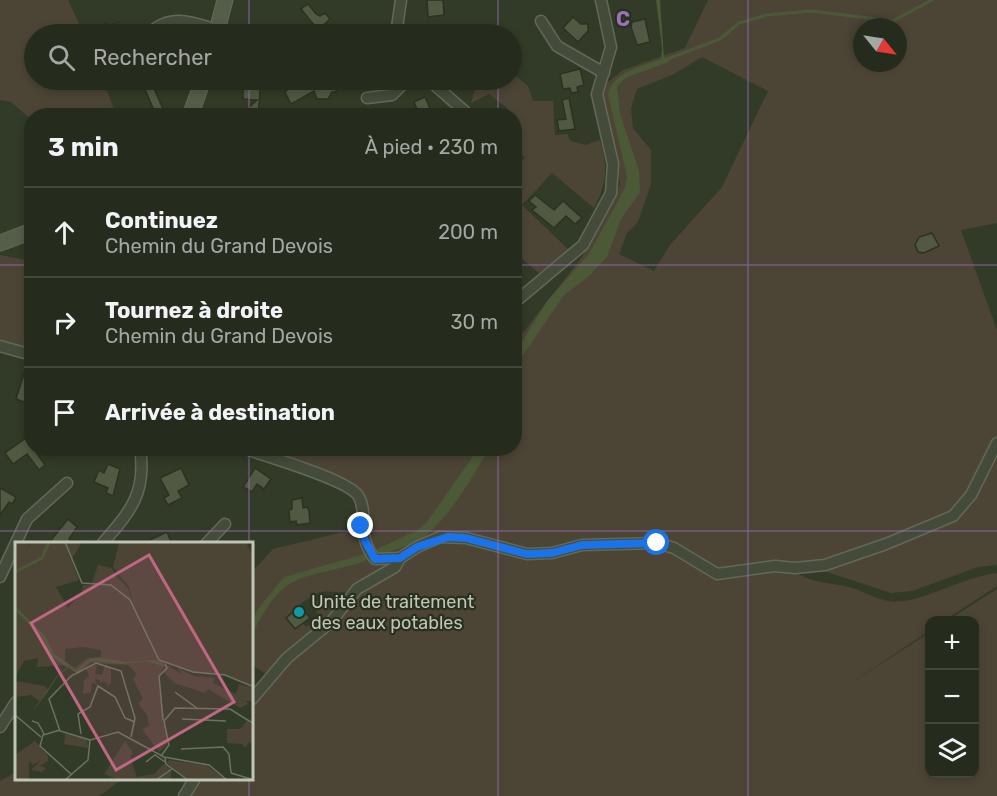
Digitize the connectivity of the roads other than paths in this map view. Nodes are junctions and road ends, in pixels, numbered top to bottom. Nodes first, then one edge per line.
1 (225, 0) edge
2 (401, 0) edge
3 (601, 0) edge
4 (541, 21) dead end
5 (161, 24) edge
6 (188, 24) edge
7 (219, 24) edge
8 (397, 24) edge
9 (604, 73) junction
10 (199, 90) edge
11 (397, 90) edge
12 (440, 90) edge
13 (367, 98) dead end
14 (193, 108) edge
15 (461, 108) edge
16 (24, 234) edge
17 (0, 243) edge
18 (522, 296) edge
19 (0, 346) edge
20 (24, 353) edge
21 (997, 443) edge
22 (140, 456) edge
23 (267, 456) edge
24 (67, 483) dead end
25 (225, 524) dead end
26 (16, 542) edge
27 (104, 542) edge
28 (208, 542) edge
29 (15, 544) edge
30 (400, 558) junction
31 (5, 565) junction
32 (15, 569) edge
33 (0, 576) edge
34 (254, 697) edge
35 (15, 704) edge
36 (0, 727) edge
37 (193, 781) edge
38 (184, 796) edge

1 - 7 street
2 - 8 street
3 - 9 street
4 - 9 street
5 - 6 street
9 - 18 street
10 - 14 street
11 - 13 street
12 - 15 street
16 - 17 street
19 - 20 street
21 - 30 street
22 - 27 street
23 - 30 street
24 - 26 street
25 - 28 street
29 - 31 street
30 - 34 street
31 - 32 street
31 - 33 street
35 - 36 street
37 - 38 street

